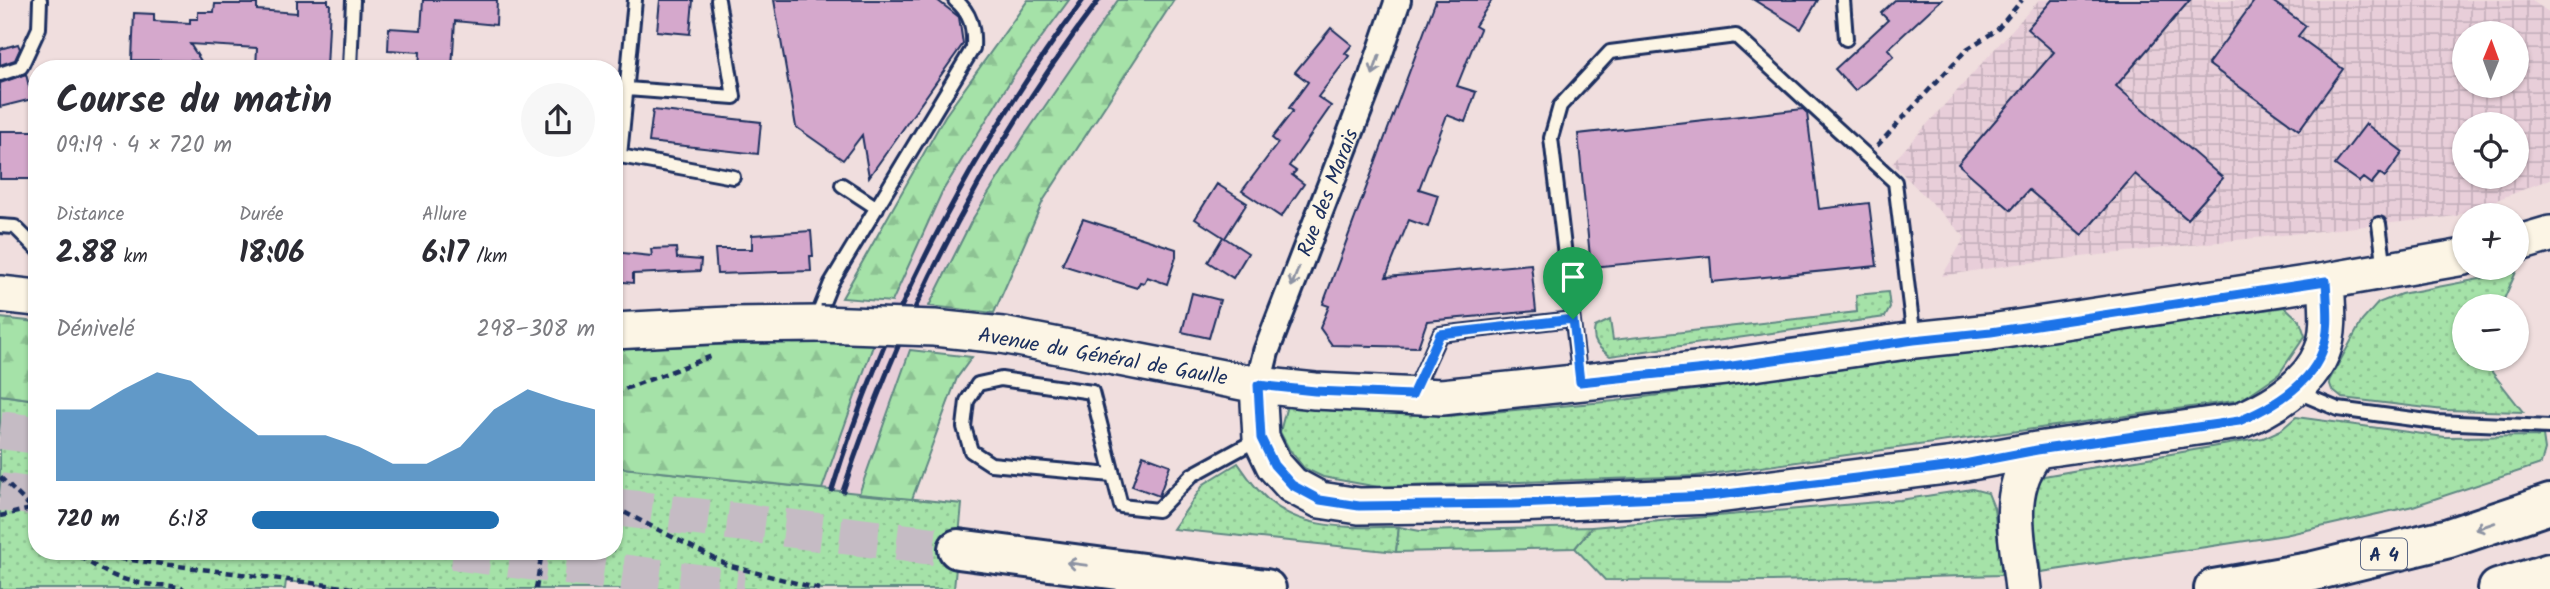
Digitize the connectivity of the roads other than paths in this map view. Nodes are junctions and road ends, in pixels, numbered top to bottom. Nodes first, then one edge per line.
1 (40, 0) edge
2 (353, 0) edge
3 (635, 0) edge
4 (718, 0) edge
5 (955, 0) edge
6 (1398, 0) edge
7 (1843, 0) edge
8 (1846, 38) dead end
9 (350, 60) edge
10 (0, 74) edge
11 (627, 89) junction
12 (623, 127) edge
13 (623, 157) edge
14 (733, 177) dead end
15 (842, 185) dead end
16 (877, 208) junction
17 (2379, 224) dead end
18 (0, 226) edge
19 (2550, 234) edge
20 (28, 240) edge
21 (2529, 240) edge
22 (2452, 259) edge
23 (2385, 271) junction
24 (2326, 281) junction
25 (0, 294) edge
26 (28, 297) edge
27 (1573, 319) junction
28 (817, 323) junction
29 (623, 331) edge
30 (1914, 340) junction
31 (1580, 382) junction
32 (1258, 385) junction
33 (2291, 390) junction
34 (1412, 395) junction
35 (2550, 427) edge
36 (1261, 438) junction
37 (2037, 450) junction
38 (1973, 463) junction
39 (1112, 475) junction
40 (2015, 500) junction
41 (2550, 504) edge
42 (958, 549) tunnel mouth
43 (2550, 573) edge
44 (1266, 589) edge
45 (2023, 589) edge
46 (2214, 589) edge
47 (2498, 589) edge

1 - 10 lane
2 - 9 lane
3 - 11 lane
4 - 11 lane
5 - 16 lane
6 -> 32 street, Rue des Marais
7 - 8 lane
11 - 12 lane
13 - 14 lane
15 - 16 lane
16 - 28 lane
17 - 23 lane
18 - 20 lane
19 - 21 main road
22 - 23 main road, Avenue du Général de Gaulle
23 - 24 main road, Avenue du Général de Gaulle
24 - 30 main road, Avenue du Général de Gaulle
24 - 33 main road
25 - 26 main road
27 - 30 lane
27 - 31 lane
27 - 34 lane
28 - 29 main road, Avenue du Général de Gaulle
28 - 32 main road, Avenue du Général de Gaulle, bridge
30 - 31 main road, Avenue du Général de Gaulle
31 - 34 main road, Avenue du Général de Gaulle
32 - 34 main road, Avenue du Général de Gaulle
32 - 36 main road
33 - 35 lane
33 - 37 main road
36 - 38 main road
36 - 39 lane
37 - 38 main road
37 - 40 main road
38 - 40 main road
39 - 39 lane
40 - 45 main road
41 -> 46 highway, A 4
44 -> 42 highway
43 - 47 highway

